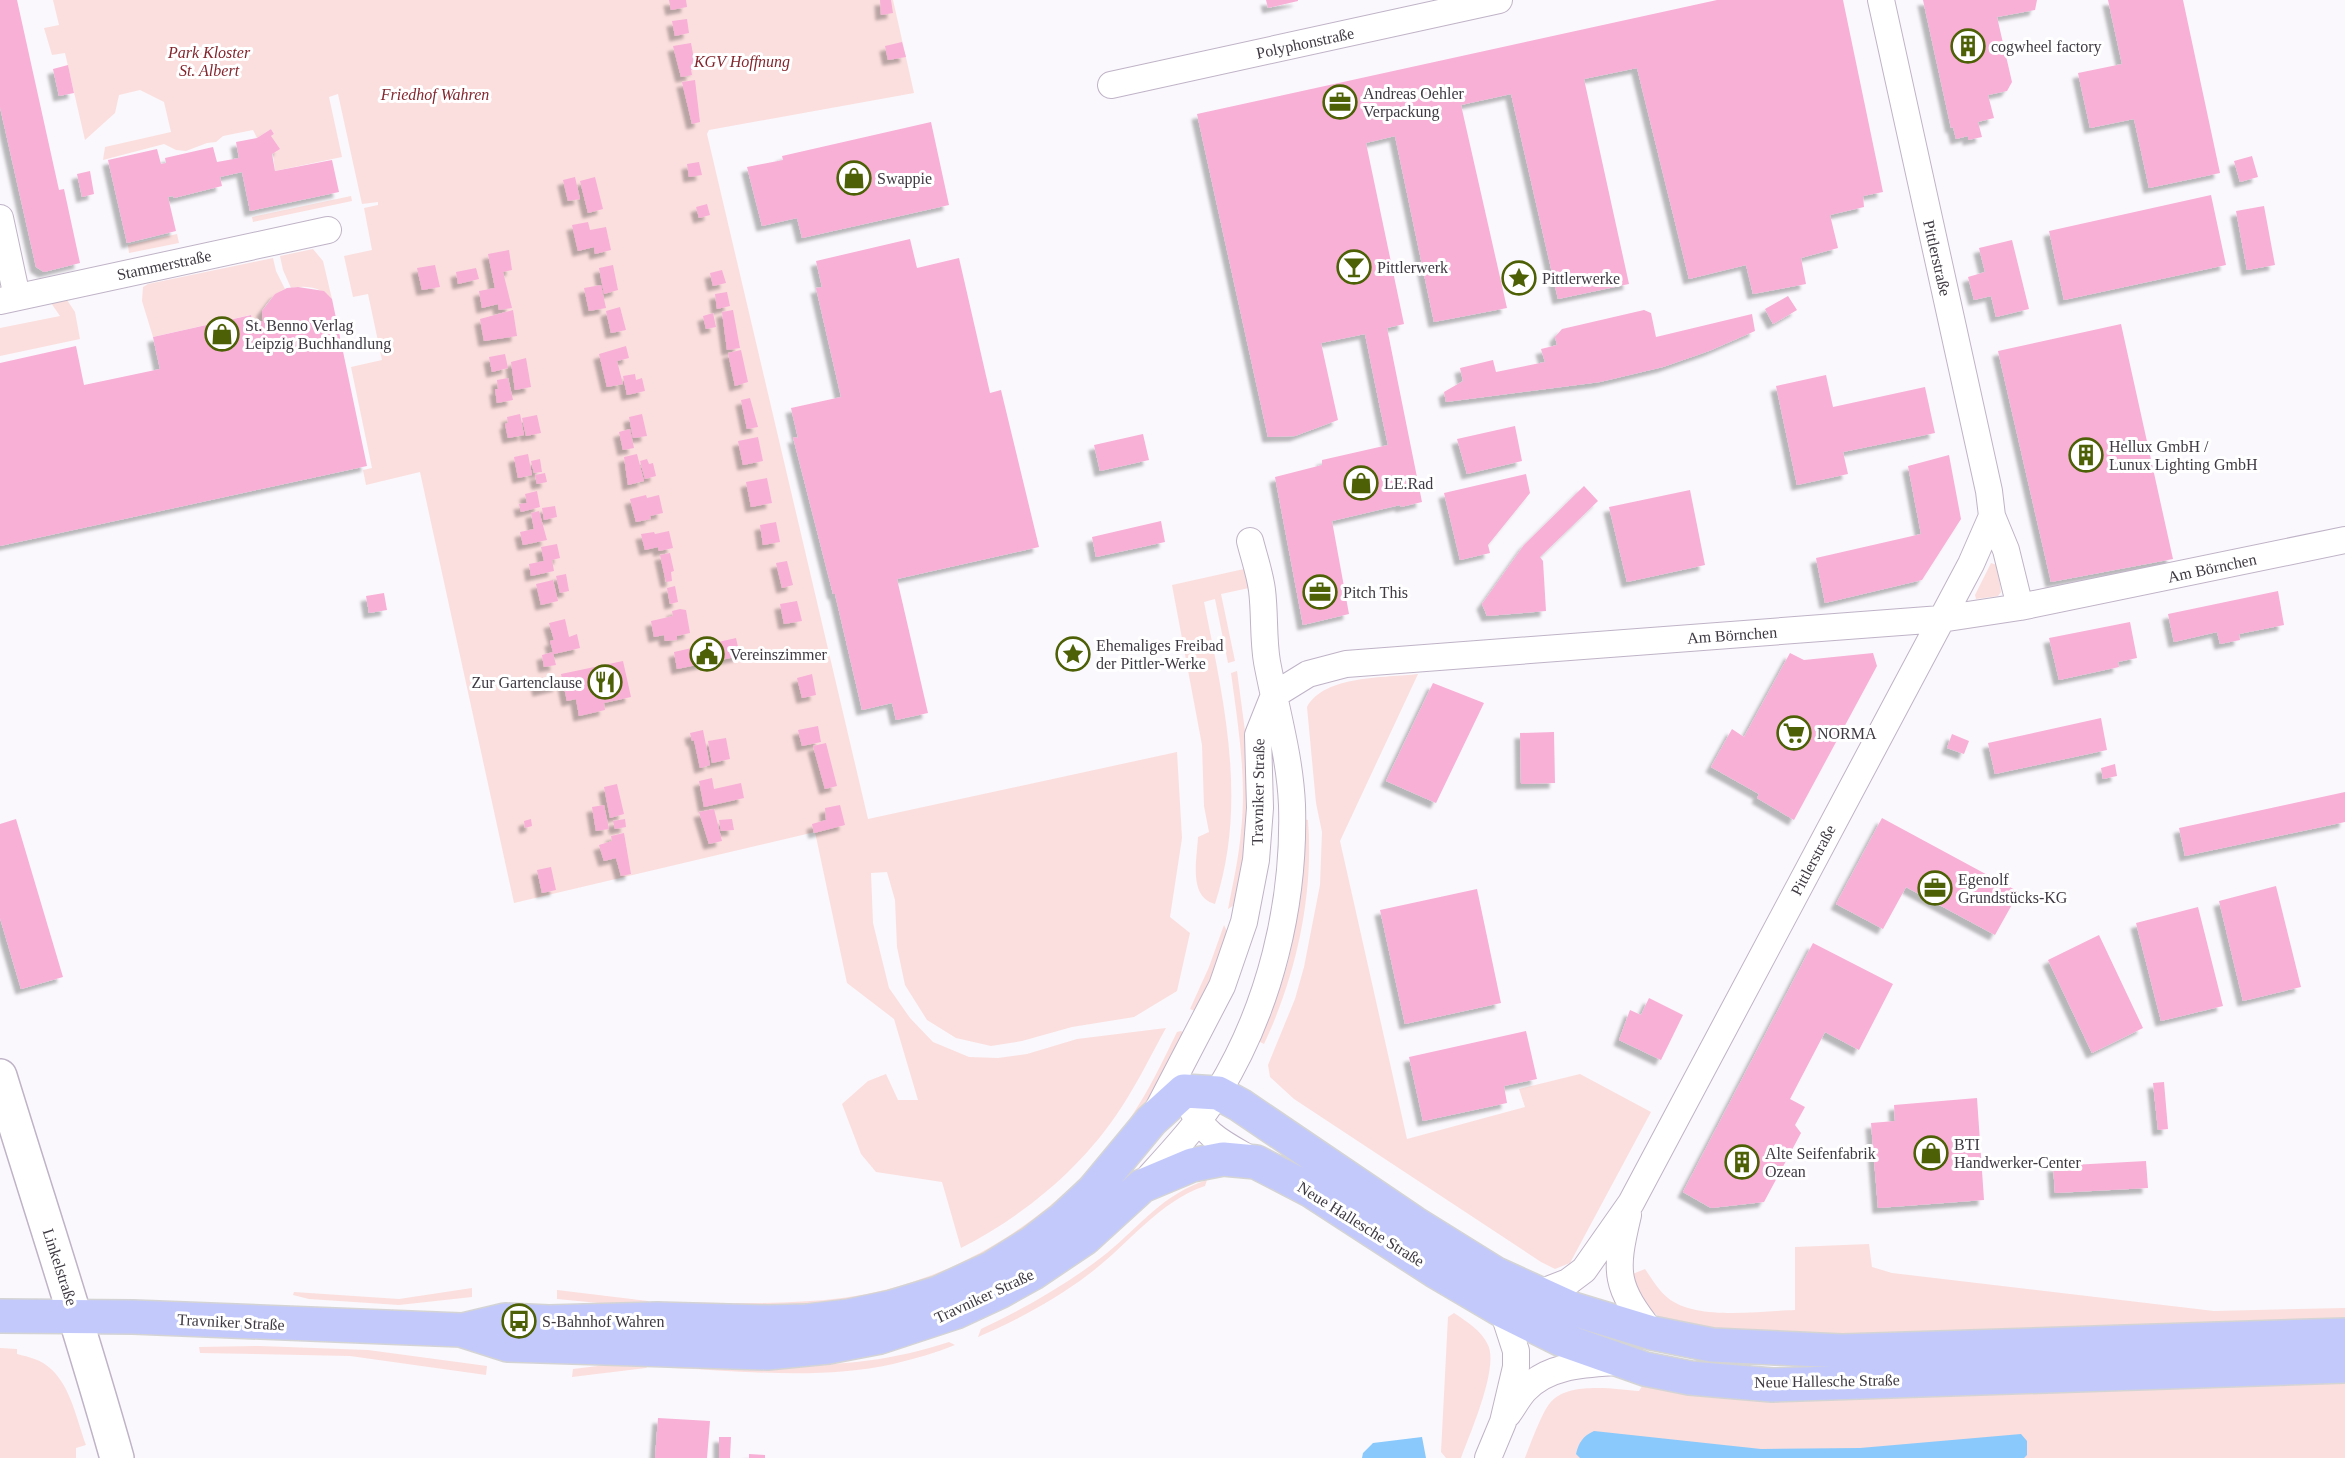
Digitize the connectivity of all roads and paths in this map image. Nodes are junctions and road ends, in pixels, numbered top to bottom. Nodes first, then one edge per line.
1 (1499, 0) edge
2 (1881, 0) edge
3 (1111, 85) dead end
4 (0, 218) edge
5 (327, 230) dead end
6 (8, 299) edge
7 (1992, 516) junction
8 (2345, 540) edge
9 (1250, 542) dead end
10 (2020, 608) junction
11 (1941, 619) junction
12 (1274, 695) junction
13 (1186, 1058) junction
14 (0, 1076) edge
15 (1184, 1091) junction
16 (1218, 1093) junction
17 (1151, 1121) junction
18 (1197, 1121) junction
19 (1256, 1162) junction
20 (1142, 1186) junction
21 (1631, 1203) junction
22 (1537, 1294) junction
23 (1503, 1311) junction
24 (0, 1316) edge
25 (76, 1317) junction
26 (461, 1330) junction
27 (1652, 1333) junction
28 (2345, 1335) edge
29 (1619, 1362) junction
30 (2345, 1366) edge
31 (1503, 1422) junction
32 (117, 1458) edge
33 (1488, 1458) edge

1 - 3 street, Polyphonstraße
2 - 7 street, Pittlerstraße
4 - 6 street
5 - 6 street, Stammerstraße
7 - 10 street, Pittlerstraße
7 - 11 street, Pittlerstraße
8 - 10 street, Am Börnchen
9 - 12 street
10 - 11 street, Am Börnchen
11 - 12 street, Am Börnchen
11 - 21 street, Pittlerstraße
12 - 13 street, Travniker Straße
12 - 16 street, Travniker Straße
13 - 15 street
13 - 17 street, Travniker Straße
14 - 25 main road, Linkelstraße
15 - 16 main road, Neue Hallesche Straße
15 - 17 main road
15 - 18 street
16 - 18 street, Travniker Straße
16 - 22 main road, Neue Hallesche Straße
17 - 26 main road, Travniker Straße
18 - 19 street
18 - 20 street, Travniker Straße
19 - 20 main road
19 - 23 main road, Neue Hallesche Straße
20 - 26 main road, Travniker Straße
21 - 22 street, Pittlerstraße
21 - 27 street, Pittlerstraße
22 - 27 main road, Neue Hallesche Straße
23 - 29 main road, Neue Hallesche Straße
23 - 31 street
24 - 25 main road, Travniker Straße
25 - 26 main road, Travniker Straße
25 - 32 main road, Linkelstraße
27 - 28 main road, Neue Hallesche Straße
29 - 30 main road, Neue Hallesche Straße
29 - 31 street
31 - 33 street

